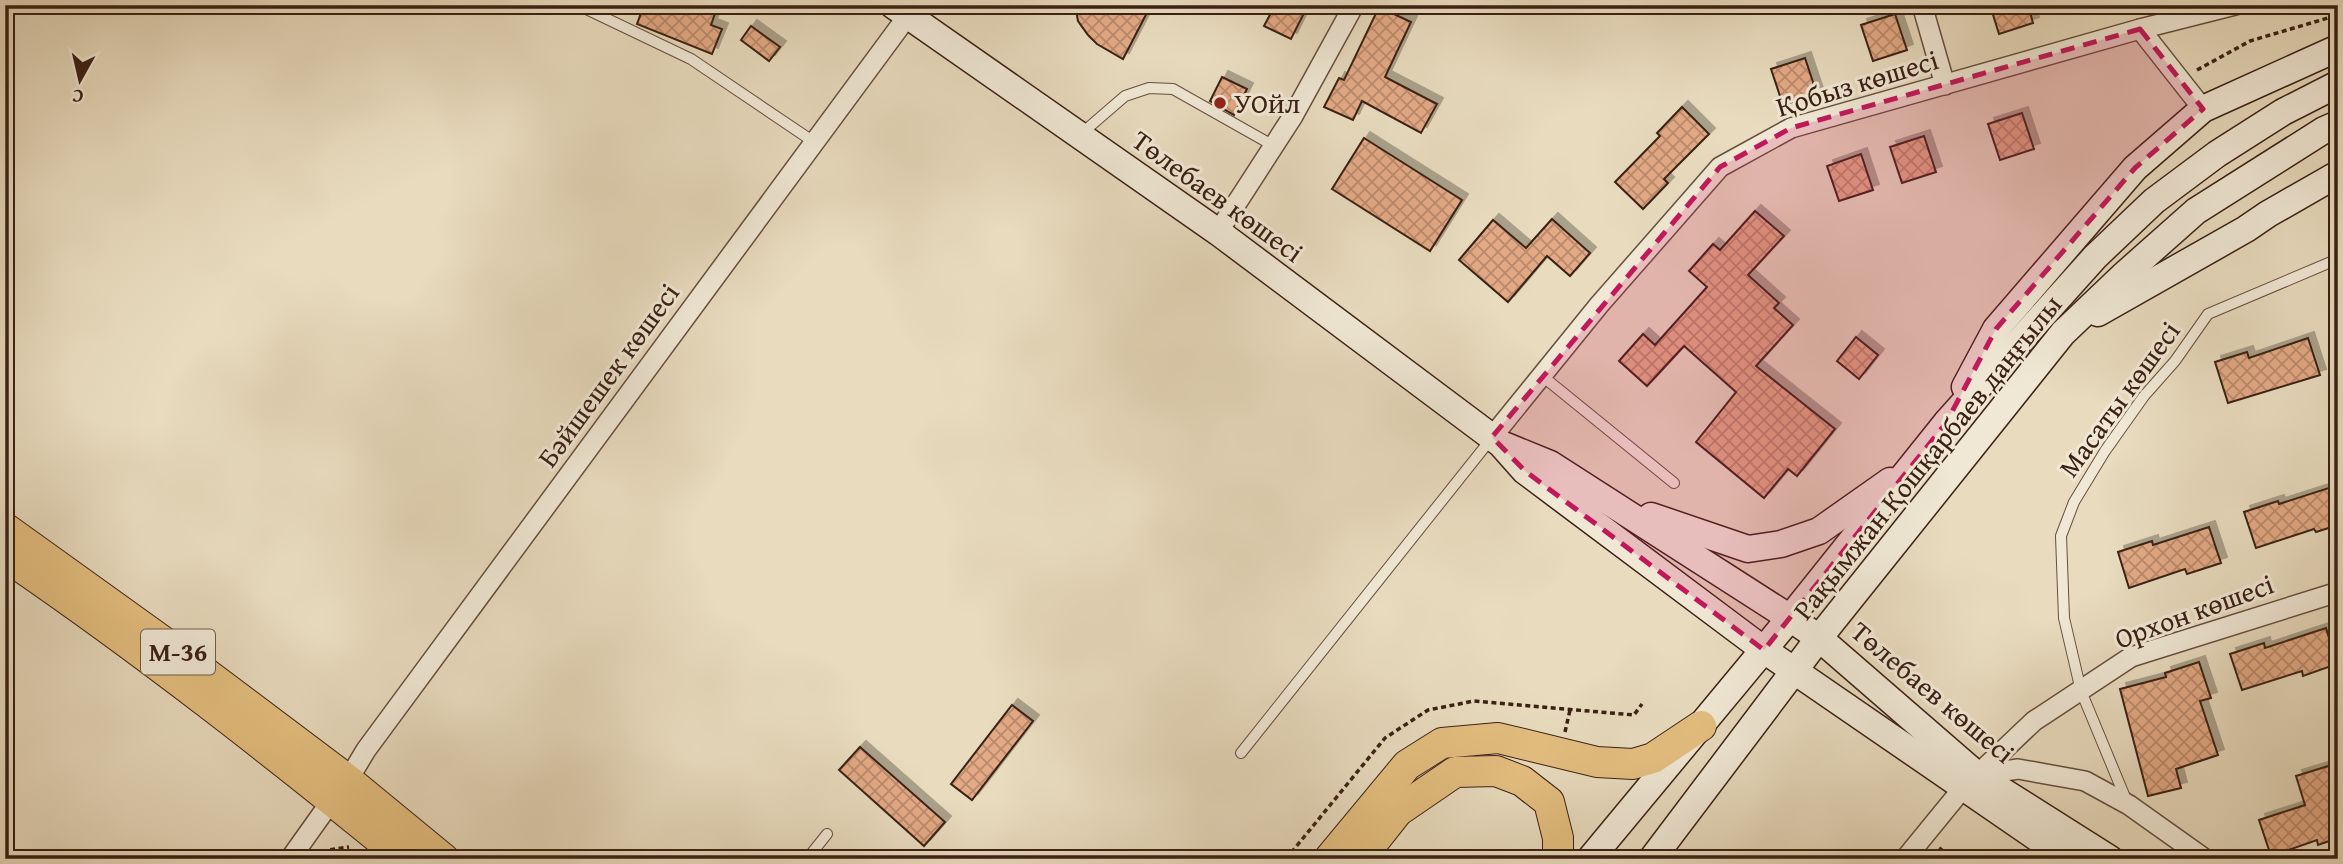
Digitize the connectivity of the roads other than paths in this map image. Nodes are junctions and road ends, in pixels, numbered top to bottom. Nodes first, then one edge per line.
1 (578, 5) edge
2 (1354, 5) edge
3 (1922, 5) edge
4 (2235, 5) edge
5 (905, 9) edge
6 (2140, 29) junction
7 (2338, 48) edge
8 (2338, 84) edge
9 (1945, 85) junction
10 (2203, 109) junction
11 (2338, 124) edge
12 (1080, 136) junction
13 (814, 142) junction
14 (1274, 146) junction
15 (2338, 174) edge
16 (1218, 232) junction
17 (2338, 259) edge
18 (2063, 333) junction
19 (1541, 374) junction
20 (1946, 423) junction
21 (1497, 441) junction
22 (1911, 466) junction
23 (1674, 483) dead end
24 (1613, 504) junction
25 (5, 528) edge
26 (5, 556) edge
27 (2338, 592) edge
28 (1790, 618) junction
29 (1819, 638) junction
30 (1764, 650) junction
31 (1795, 672) junction
32 (2081, 691) junction
33 (1701, 726) junction
34 (1241, 753) dead end
35 (1970, 781) junction
36 (340, 790) junction
37 (2129, 805) junction
38 (2003, 814) junction
39 (827, 834) dead end
40 (290, 859) edge
41 (404, 859) edge
42 (444, 859) edge
43 (807, 859) edge
44 (1329, 859) edge
45 (1360, 859) edge
46 (1558, 859) edge
47 (1590, 859) edge
48 (1652, 859) edge
49 (1906, 859) edge
50 (2054, 859) edge
51 (2068, 859) edge
52 (2110, 859) edge
53 (2205, 859) edge

1 - 13 lane
2 - 14 street
3 - 9 street
4 - 6 street, Қобыз көшесі
5 - 12 main road, Төлебаев көшесі
5 - 13 street, Бәйшешек көшесі
6 - 9 street, Қобыз көшесі
6 - 10 street
7 - 10 main road
8 - 20 main road, Рақымжан Қошқарбаев даңғылы
9 - 19 street, Қобыз көшесі
10 - 20 main road
11 - 18 main road, Рақымжан Қошқарбаев даңғылы
12 - 14 lane
12 - 16 main road, Төлебаев көшесі
13 - 36 street, Бәйшешек көшесі
14 - 16 street
15 - 18 main road
16 - 21 main road, Төлебаев көшесі
17 - 32 lane, Масаты көшесі
18 - 29 main road, Рақымжан Қошқарбаев даңғылы
19 - 21 street, Қобыз көшесі
19 - 23 lane
20 - 22 main road, Рақымжан Қошқарбаев даңғылы
21 - 24 main road, Төлебаев көшесі
21 - 30 main road, Төлебаев көшесі
21 - 34 lane
22 - 24 main road
22 - 28 main road, Рақымжан Қошқарбаев даңғылы
24 - 28 main road, Төлебаев көшесі
25 - 36 main road, M-36
26 - 36 main road, M-36
27 - 32 street, Орхон көшесі
28 - 29 main road, Төлебаев көшесі
28 - 30 main road, Рақымжан Қошқарбаев даңғылы
29 - 31 main road, Рақымжан Қошқарбаев даңғылы
29 - 35 main road, Төлебаев көшесі
30 - 31 main road, Төлебаев көшесі
30 - 33 main road
31 - 35 main road, Төлебаев көшесі
31 - 48 main road, Рақымжан Қошқарбаев даңғылы
32 - 35 street, Орхон көшесі
32 - 37 lane, Масаты көшесі
33 - 44 main road
33 - 47 main road
35 - 37 street
35 - 38 main road, Төлебаев көшесі
35 - 49 street, Орхон көшесі
35 - 52 main road, Төлебаев көшесі
36 - 40 street, Бәйшешек көшесі
36 - 41 main road, M-36
36 - 42 main road, M-36
37 - 53 street
38 - 50 main road
38 - 51 main road, Төлебаев көшесі
39 - 43 lane
45 - 46 main road

